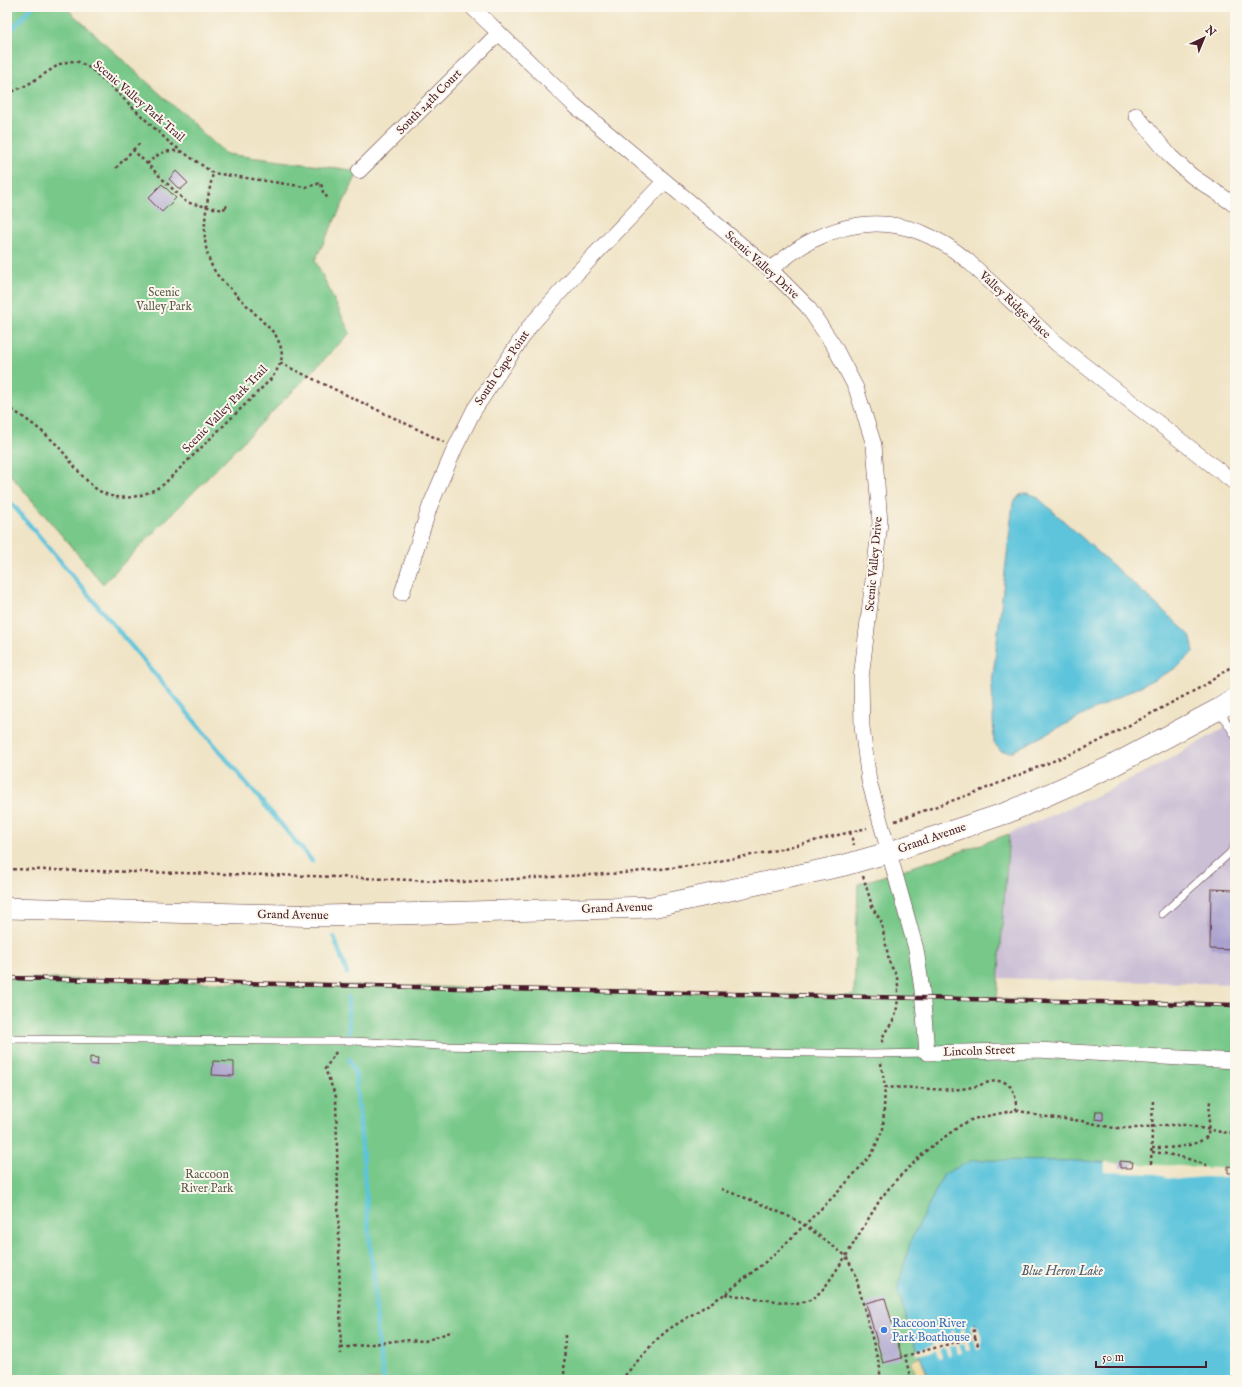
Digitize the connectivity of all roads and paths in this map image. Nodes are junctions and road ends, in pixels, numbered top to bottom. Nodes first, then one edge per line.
1 (472, 7) edge
2 (498, 33) junction
3 (7, 94) edge
4 (1136, 115) dead end
5 (140, 143) dead end
6 (133, 150) junction
7 (184, 152) junction
8 (147, 164) junction
9 (116, 168) dead end
10 (359, 170) dead end
11 (213, 173) junction
12 (664, 182) junction
13 (328, 200) dead end
14 (1235, 205) edge
15 (206, 207) junction
16 (227, 207) dead end
17 (770, 269) junction
18 (280, 363) junction
19 (7, 406) edge
20 (455, 448) junction
21 (1235, 483) edge
22 (402, 593) dead end
23 (1235, 664) edge
24 (1227, 704) edge
25 (1235, 736) edge
26 (897, 820) dead end
27 (865, 828) dead end
28 (850, 832) junction
29 (852, 840) dead end
30 (1235, 845) edge
31 (890, 852) junction
32 (7, 869) edge
33 (7, 908) edge
34 (1162, 914) dead end
35 (8, 1039) dead end
36 (343, 1041) junction
37 (927, 1053) junction
38 (1235, 1061) edge
39 (884, 1087) dead end
40 (1154, 1098) dead end
41 (1210, 1100) dead end
42 (1152, 1127) junction
43 (1209, 1130) junction
44 (1235, 1133) edge
45 (1152, 1148) junction
46 (1152, 1152) junction
47 (1151, 1164) dead end
48 (1206, 1166) dead end
49 (721, 1189) dead end
50 (804, 1225) junction
51 (846, 1256) junction
52 (725, 1294) junction
53 (972, 1326) dead end
54 (453, 1331) dead end
55 (565, 1335) dead end
56 (976, 1336) junction
57 (341, 1348) junction
58 (979, 1348) dead end
59 (341, 1354) dead end
60 (564, 1380) edge
61 (621, 1380) edge
62 (878, 1380) edge
63 (911, 1380) edge

1 - 2 street, Scenic Valley Drive
2 - 10 street, South 24th Court
2 - 12 street, Scenic Valley Drive
3 - 7 path, Scenic Valley Park Trail
4 - 14 street
5 - 6 path
6 - 8 path
6 - 9 path
7 - 8 path
7 - 11 path, Scenic Valley Park Trail
8 - 15 path
11 - 13 path, Scenic Valley Park Trail
11 - 15 path, Scenic Valley Park Trail
12 - 17 street, Scenic Valley Drive
12 - 20 street, South Cape Point
15 - 16 path
15 - 18 path, Scenic Valley Park Trail
17 - 21 street, Valley Ridge Place
17 - 31 street, Scenic Valley Drive
18 - 19 path, Scenic Valley Park Trail
18 - 20 path
20 - 22 street, South Cape Point
23 - 26 path
24 - 25 lane
24 - 31 main road, Grand Avenue
27 - 28 path
28 - 29 path
28 - 32 path
30 - 34 lane
31 - 33 main road, Grand Avenue
31 - 37 street, Lincoln Street
35 - 36 lane
36 - 37 lane
36 - 57 path
37 - 38 street, Lincoln Street
39 - 50 path
40 - 42 path
41 - 43 path
42 - 43 path
42 - 45 path
42 - 51 path
43 - 44 path
43 - 45 path
45 - 46 path
46 - 47 path
46 - 48 path
49 - 50 path
50 - 51 path
50 - 52 path
51 - 52 path
51 - 62 path
52 - 61 path
53 - 56 path
54 - 57 path
55 - 60 path
56 - 58 path
56 - 63 path
57 - 59 path

